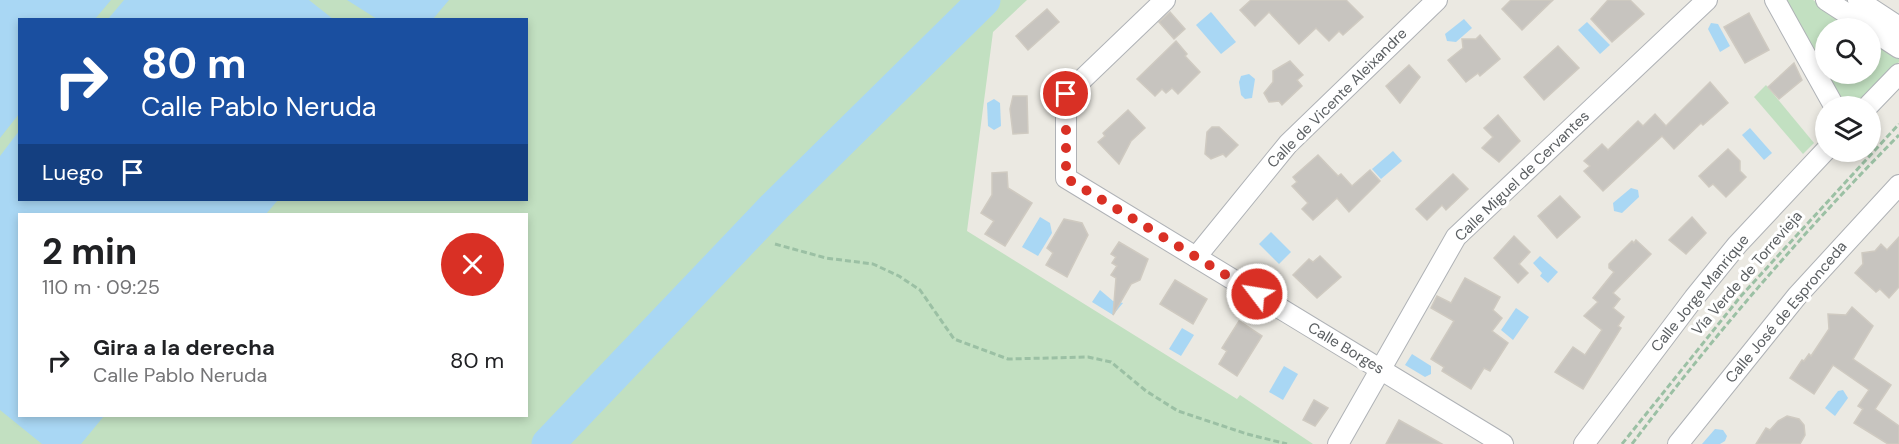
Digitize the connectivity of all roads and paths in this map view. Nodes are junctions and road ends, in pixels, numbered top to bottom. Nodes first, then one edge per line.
1 (1165, 0) edge
2 (1437, 0) edge
3 (1707, 0) edge
4 (1775, 0) edge
5 (1826, 0) edge
6 (1858, 0) edge
7 (1853, 18) edge
8 (1899, 27) edge
9 (1881, 36) edge
10 (1899, 48) edge
11 (1899, 74) edge
12 (1828, 96) edge
13 (1878, 96) edge
14 (1899, 124) edge
15 (1899, 135) edge
16 (1815, 162) edge
17 (1899, 185) edge
18 (775, 244) dead end
19 (1196, 257) junction
20 (1381, 369) junction
21 (1287, 444) edge
22 (1338, 444) edge
23 (1503, 444) edge
24 (1584, 444) edge
25 (1622, 444) edge
26 (1632, 444) edge
27 (1678, 444) edge

1 - 19 street, Calle Borges
2 - 19 street, Calle de Vicente Aleixandre
3 - 20 street, Calle Miguel de Cervantes
4 - 12 street
5 - 7 street
6 - 8 street
9 - 10 street
11 - 13 street
14 - 25 path, Vía Verde de Torrevieja
15 - 26 path
16 - 24 street, Calle Jorge Manrique
17 - 27 street, Calle José de Espronceda
18 - 21 path
19 - 20 street, Calle Borges
20 - 22 street, Calle Miguel de Cervantes
20 - 23 street, Calle Borges

